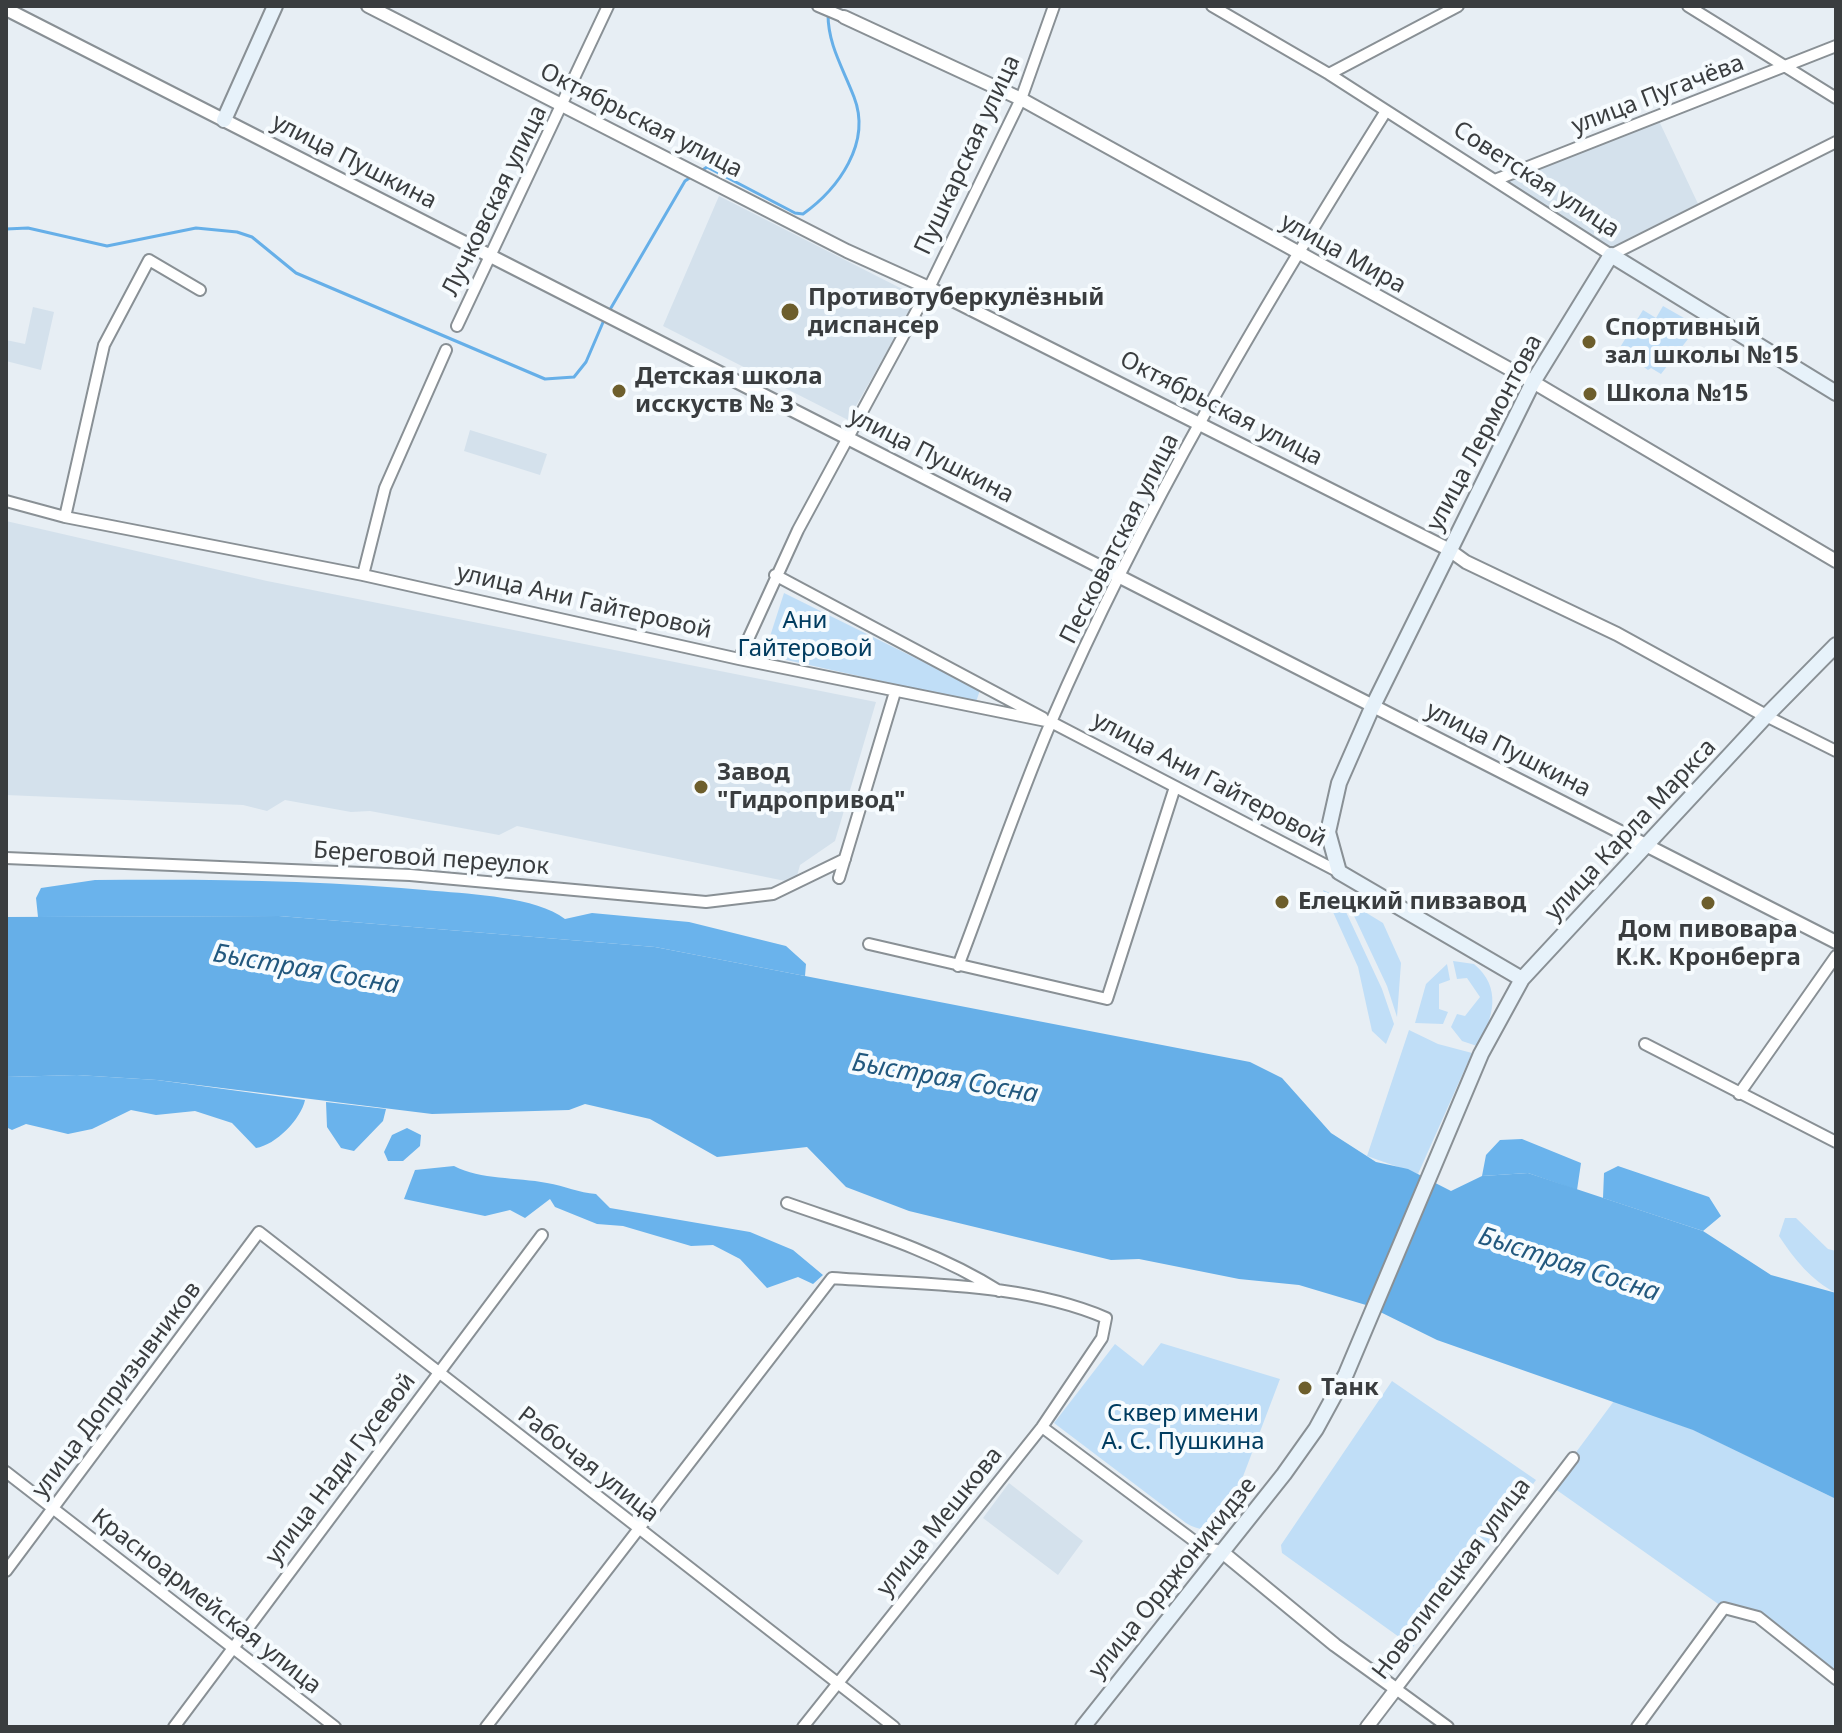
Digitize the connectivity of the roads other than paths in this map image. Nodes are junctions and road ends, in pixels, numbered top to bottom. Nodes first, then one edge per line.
1 (275, 6) edge
2 (368, 6) edge
3 (608, 6) edge
4 (818, 6) edge
5 (1054, 6) edge
6 (1212, 6) edge
7 (1458, 6) edge
8 (1688, 6) edge
9 (6, 9) edge
10 (844, 17) joint
11 (1836, 46) edge
12 (1788, 66) junction
13 (1329, 74) junction
14 (1836, 98) edge
15 (1021, 99) junction
16 (564, 106) junction
17 (1386, 111) junction
18 (224, 120) junction
19 (1836, 142) edge
20 (1495, 180) junction
21 (1296, 254) junction
22 (489, 255) junction
23 (1611, 255) junction
24 (929, 288) junction
25 (200, 290) dead end
26 (457, 326) dead end
27 (446, 350) dead end
28 (1533, 382) junction
29 (1836, 393) edge
30 (1201, 423) junction
31 (845, 437) junction
32 (6, 501) edge
33 (65, 517) junction
34 (1448, 549) junction
35 (1836, 561) edge
36 (363, 575) junction
37 (775, 575) junction
38 (1120, 577) junction
39 (1836, 645) edge
40 (739, 659) junction
41 (895, 692) junction
42 (1373, 706) junction
43 (1766, 716) junction
44 (1051, 722) junction
45 (1836, 751) edge
46 (1175, 787) junction
47 (1649, 846) junction
48 (6, 858) edge
49 (845, 859) junction
50 (1339, 872) junction
51 (839, 878) dead end
52 (1836, 942) edge
53 (869, 944) dead end
54 (1836, 956) edge
55 (958, 966) junction
56 (1522, 979) junction
57 (1645, 1044) dead end
58 (1478, 1060) joint
59 (1739, 1094) junction
60 (1836, 1142) edge
61 (787, 1203) dead end
62 (259, 1232) joint
63 (542, 1235) dead end
64 (1000, 1292) junction
65 (437, 1373) junction
66 (1042, 1427) junction
67 (1573, 1458) dead end
68 (6, 1472) edge
69 (53, 1509) junction
70 (638, 1529) junction
71 (1221, 1551) junction
72 (6, 1571) edge
73 (232, 1648) junction
74 (1836, 1679) edge
75 (835, 1683) junction
76 (1396, 1689) junction
77 (174, 1727) edge
78 (335, 1727) edge
79 (486, 1727) edge
80 (803, 1727) edge
81 (894, 1727) edge
82 (1083, 1727) edge
83 (1367, 1727) edge
84 (1448, 1727) edge
85 (1637, 1727) edge

1 - 18 main road
2 - 16 street, Октябрьская улица
3 - 16 street, Лучковская улица
4 - 10 street, улица Мира
5 - 15 street, Пушкарская улица
6 - 13 street, Советская улица
7 - 13 street
8 - 12 street
9 - 18 street, улица Пушкина
10 - 15 street, улица Мира
11 - 12 street, улица Пугачёва
12 - 14 street
12 - 20 street, улица Пугачёва
13 - 17 street, Советская улица
15 - 21 street, улица Мира
15 - 24 street, Пушкарская улица
16 - 22 street, Лучковская улица
16 - 24 street, Октябрьская улица
17 - 20 street, Советская улица
17 - 21 street, Песковатская улица
18 - 22 street, улица Пушкина
19 - 23 street
20 - 23 street, Советская улица
21 - 28 street, улица Мира
21 - 30 street, Песковатская улица
22 - 26 street, Лучковская улица
22 - 31 street, улица Пушкина
23 - 28 main road, улица Лермонтова
23 - 29 main road, Советская улица
24 - 30 street, Октябрьская улица
24 - 31 street, Пушкарская улица
25 - 33 street
27 - 36 street
28 - 34 main road, улица Лермонтова
28 - 35 street, улица Мира
30 - 34 street, Октябрьская улица
30 - 38 street, Песковатская улица
31 - 37 street, Пушкарская улица
31 - 38 street, улица Пушкина
32 - 33 street, улица Ани Гайтеровой
33 - 36 street, улица Ани Гайтеровой
34 - 42 main road, улица Лермонтова
34 - 43 street, Октябрьская улица
36 - 40 street, улица Ани Гайтеровой
37 - 40 street, Пушкарская улица
37 - 44 street
38 - 42 street, улица Пушкина
38 - 44 street, Песковатская улица
39 - 43 main road, улица Карла Маркса
40 - 41 street, улица Ани Гайтеровой
41 - 44 street, улица Ани Гайтеровой
41 - 49 street
42 - 47 street, улица Пушкина
42 - 50 main road, улица Лермонтова
43 - 45 street, Октябрьская улица
43 - 47 main road, улица Карла Маркса
44 - 46 street, улица Ани Гайтеровой
44 - 55 street, Песковатская улица
46 - 50 street, улица Ани Гайтеровой
46 - 55 street
47 - 52 street, улица Пушкина
47 - 56 main road, улица Карла Маркса
48 - 49 street, Береговой переулок
49 - 51 street
50 - 56 main road, улица Ани Гайтеровой
53 - 55 street
54 - 59 street
56 - 58 main road, улица Карла Маркса
57 - 59 street
58 - 71 main road, улица Орджоникидзе
59 - 60 street
61 - 64 street
62 - 65 street, Рабочая улица
62 - 69 street, улица Допризывников
63 - 65 street, улица Нади Гусевой
64 - 66 street, улица Мешкова
64 - 70 street
65 - 70 street, Рабочая улица
65 - 73 street, улица Нади Гусевой
66 - 71 street
66 - 75 street, улица Мешкова
67 - 76 street, Новолипецкая улица
68 - 69 street, Красноармейская улица
69 - 72 street, улица Допризывников
69 - 73 street, Красноармейская улица
70 - 75 street, Рабочая улица
70 - 79 street
71 - 76 street
71 - 82 main road, улица Орджоникидзе
73 - 77 street, улица Нади Гусевой
73 - 78 street, Красноармейская улица
74 - 85 street
75 - 80 street, улица Мешкова
75 - 81 street, Рабочая улица
76 - 83 street, Новолипецкая улица
76 - 84 street

